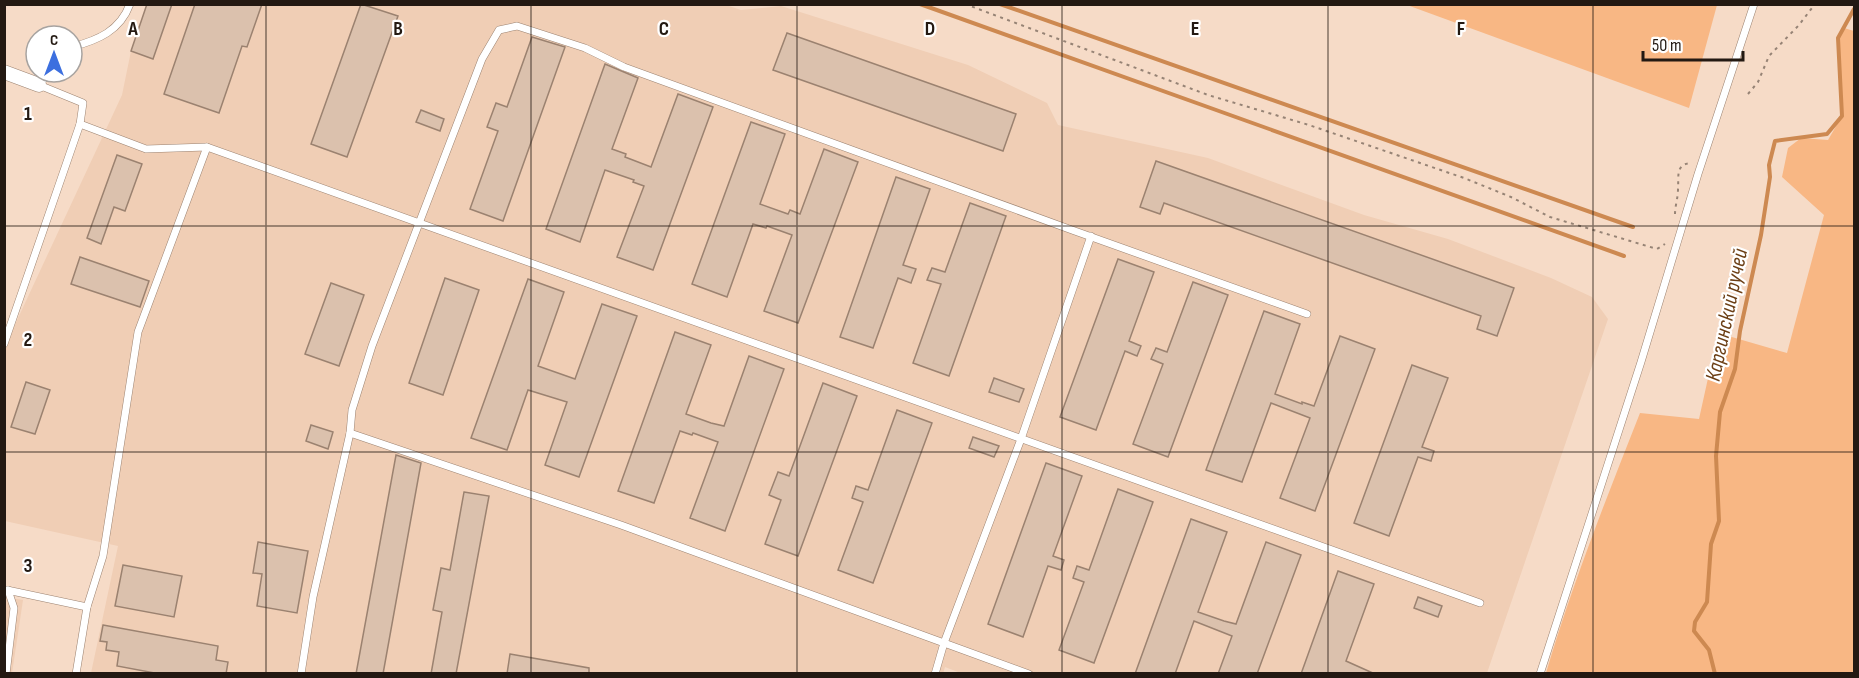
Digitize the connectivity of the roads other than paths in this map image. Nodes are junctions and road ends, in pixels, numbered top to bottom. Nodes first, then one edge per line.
1 (130, 4) edge
2 (1754, 4) edge
3 (84, 44) edge
4 (4, 72) edge
5 (39, 85) joint
6 (80, 124) junction
7 (207, 147) junction
8 (420, 224) junction
9 (1091, 236) junction
10 (1307, 314) dead end
11 (4, 344) edge
12 (350, 433) junction
13 (1021, 439) junction
14 (6, 590) edge
15 (1480, 603) dead end
16 (4, 607) edge
17 (87, 607) junction
18 (14, 608) junction
19 (944, 643) junction
20 (6, 674) edge
21 (76, 674) edge
22 (300, 674) edge
23 (935, 674) edge
24 (1029, 674) edge
25 (1540, 674) edge

1 - 3 lane
2 - 25 lane
4 - 5 street
5 - 6 lane
6 - 7 lane
6 - 11 lane
7 - 8 lane
7 - 17 lane
8 - 9 lane
8 - 12 lane
8 - 13 lane
9 - 10 lane
9 - 13 lane
12 - 19 lane
12 - 22 lane
13 - 15 lane
13 - 19 lane
14 - 17 lane
14 - 18 lane
16 - 18 lane
17 - 21 lane
18 - 20 lane
19 - 23 lane
19 - 24 lane

